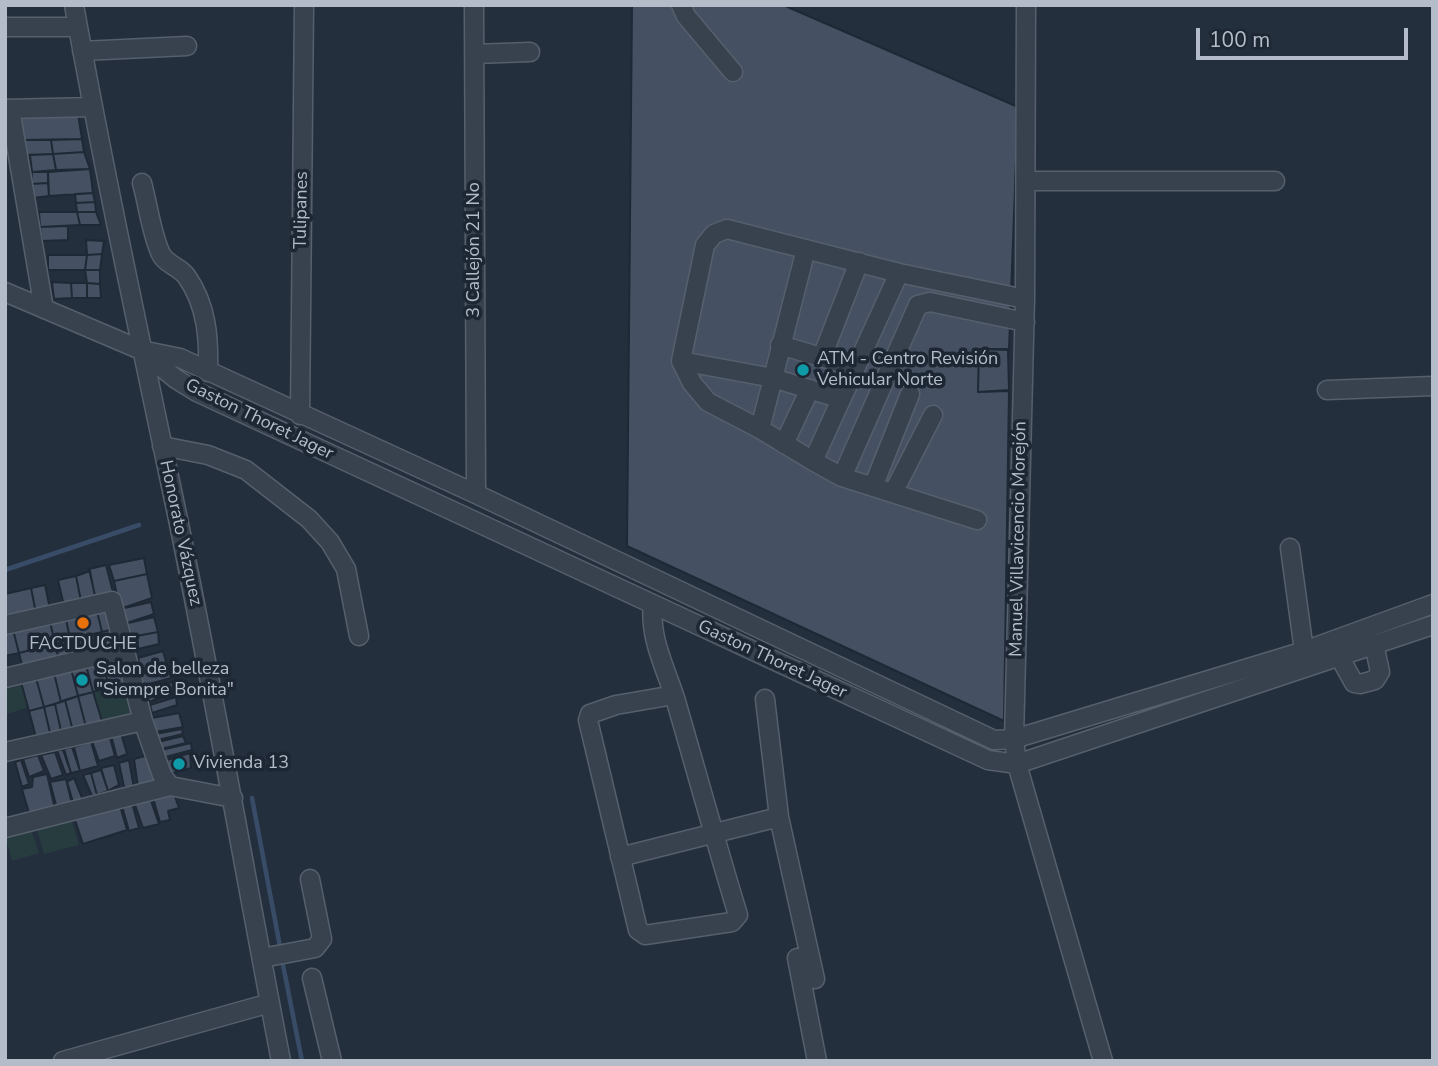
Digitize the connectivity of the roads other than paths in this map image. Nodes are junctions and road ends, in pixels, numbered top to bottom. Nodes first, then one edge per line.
1 (74, 5) edge
2 (304, 5) edge
3 (474, 5) edge
4 (681, 5) edge
5 (1026, 5) edge
6 (5, 27) edge
7 (78, 27) junction
8 (187, 46) dead end
9 (82, 51) junction
10 (530, 52) dead end
11 (474, 54) junction
12 (733, 72) dead end
13 (93, 107) junction
14 (8, 109) edge
15 (1026, 181) junction
16 (1275, 181) dead end
17 (142, 183) dead end
18 (806, 249) junction
19 (859, 262) junction
20 (899, 273) junction
21 (5, 292) edge
22 (1025, 299) junction
23 (44, 309) junction
24 (1025, 322) junction
25 (780, 345) junction
26 (141, 350) junction
27 (822, 357) junction
28 (681, 361) junction
29 (855, 367) junction
30 (208, 372) junction
31 (774, 378) junction
32 (1433, 386) edge
33 (810, 389) junction
34 (1327, 390) dead end
35 (910, 394) dead end
36 (841, 399) junction
37 (300, 415) junction
38 (933, 415) dead end
39 (760, 429) junction
40 (784, 444) junction
41 (162, 446) junction
42 (813, 461) junction
43 (842, 477) junction
44 (873, 487) junction
45 (893, 493) junction
46 (475, 494) junction
47 (977, 520) dead end
48 (1290, 548) dead end
49 (653, 604) junction
50 (1433, 604) edge
51 (5, 625) edge
52 (1433, 625) edge
53 (359, 636) dead end
54 (1374, 645) junction
55 (125, 649) junction
56 (1304, 651) junction
57 (1339, 656) junction
58 (5, 678) edge
59 (674, 695) junction
60 (765, 699) dead end
61 (143, 721) junction
62 (1014, 739) junction
63 (5, 752) edge
64 (1017, 764) junction
65 (170, 786) junction
66 (233, 799) junction
67 (779, 817) junction
68 (5, 828) edge
69 (713, 833) junction
70 (620, 856) junction
71 (310, 879) dead end
72 (270, 957) junction
73 (797, 958) dead end
74 (312, 978) dead end
75 (815, 979) dead end
76 (270, 1003) junction
77 (63, 1061) edge
78 (281, 1061) edge
79 (332, 1061) edge
80 (817, 1061) edge
81 (1103, 1061) edge

1 - 7 street, Honorato Vázquez
2 - 37 street, Tulipanes
3 - 11 street, 3 Callejón 21 No
4 - 12 street
5 - 15 street, Manuel Villavicencio Morejón
6 - 7 street
7 - 9 street, Honorato Vázquez
8 - 9 street
9 - 13 street, Honorato Vázquez
10 - 11 street
11 - 46 street, 3 Callejón 21 No
13 - 14 street
13 - 26 street, Honorato Vázquez
14 - 23 street
15 - 16 street
15 - 22 street, Manuel Villavicencio Morejón
17 - 30 street
18 - 19 street
18 - 25 street
18 - 28 street
19 - 20 street
19 - 27 street
20 - 22 street
20 - 29 street
21 - 23 street, Gaston Thoret Jager
22 - 24 street, Manuel Villavicencio Morejón
23 - 26 street, Gaston Thoret Jager
24 - 43 street
24 - 62 street, Manuel Villavicencio Morejón
25 - 27 street
25 - 31 street
26 - 30 street, Gaston Thoret Jager
26 - 41 street, Honorato Vázquez
26 - 49 street, Gaston Thoret Jager
27 - 29 street
28 - 31 street
28 - 39 street
29 - 36 street
30 - 37 street, Gaston Thoret Jager
31 - 33 street
31 - 39 street
32 - 34 street
33 - 36 street
33 - 40 street
35 - 44 street
36 - 42 street
37 - 46 street, Gaston Thoret Jager
38 - 45 street
39 - 40 street
40 - 42 street
41 - 53 street
41 - 66 street, Honorato Vázquez
42 - 43 street
43 - 44 street
44 - 45 street
45 - 47 street
46 - 62 street, Gaston Thoret Jager
48 - 56 street
49 - 59 street
49 - 64 street, Gaston Thoret Jager
50 - 56 street, Gaston Thoret Jager
51 - 55 street
52 - 54 street, Gaston Thoret Jager
54 - 57 street, Gaston Thoret Jager
54 - 57 street
55 - 58 street
55 - 61 street
56 - 62 street, Gaston Thoret Jager
57 - 64 street, Gaston Thoret Jager
59 - 69 street
59 - 70 street
60 - 67 street
61 - 63 street
61 - 65 street
62 - 64 street, Manuel Villavicencio Morejón
64 - 81 street, Manuel Villavicencio Morejón
65 - 66 street
65 - 68 street
66 - 72 street, Honorato Vázquez
67 - 69 street
67 - 75 street
69 - 70 street
69 - 70 street
71 - 72 street
72 - 76 street, Honorato Vázquez
73 - 80 street
74 - 79 street
76 - 77 street
76 - 78 street, Honorato Vázquez

